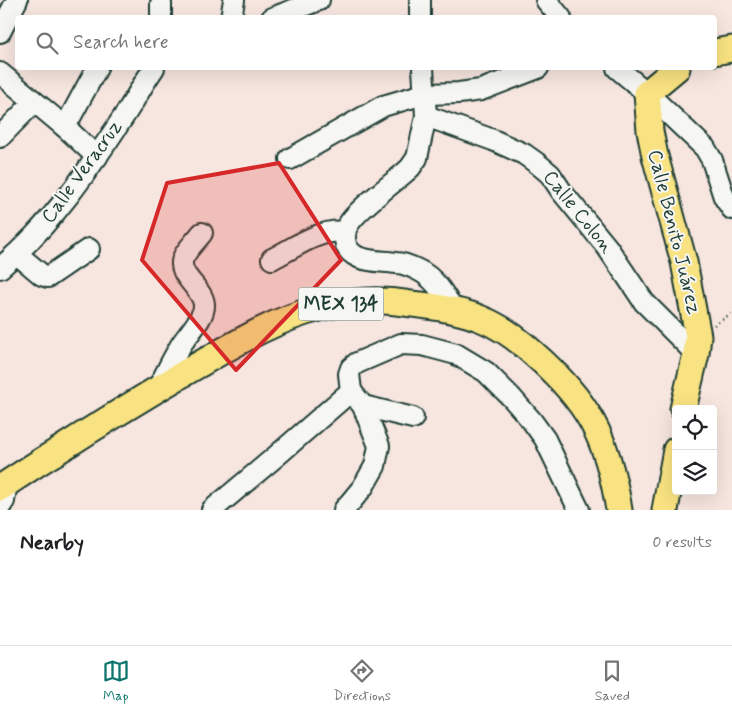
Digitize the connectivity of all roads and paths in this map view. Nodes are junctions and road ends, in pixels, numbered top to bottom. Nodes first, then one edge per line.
1 (17, 0) edge
2 (234, 0) edge
3 (319, 0) edge
4 (420, 0) edge
5 (546, 0) edge
6 (232, 15) edge
7 (280, 15) edge
8 (420, 15) edge
9 (558, 15) edge
10 (0, 32) edge
11 (732, 48) edge
12 (717, 51) edge
13 (96, 70) edge
14 (153, 70) edge
15 (423, 70) edge
16 (533, 70) edge
17 (619, 70) edge
18 (675, 70) edge
19 (0, 73) edge
20 (647, 93) junction
21 (424, 94) junction
22 (34, 102) junction
23 (426, 116) junction
24 (65, 127) junction
25 (0, 137) edge
26 (97, 157) junction
27 (290, 159) dead end
28 (732, 209) edge
29 (345, 232) junction
30 (202, 233) dead end
31 (89, 249) dead end
32 (272, 259) dead end
33 (5, 262) edge
34 (453, 310) junction
35 (696, 354) junction
36 (157, 390) junction
37 (357, 398) junction
38 (684, 405) edge
39 (413, 418) dead end
40 (672, 474) edge
41 (4, 486) edge
42 (0, 507) edge
43 (212, 510) edge
44 (344, 510) edge
45 (579, 510) edge
46 (619, 510) edge
47 (666, 510) edge

1 - 10 street
2 - 6 street
3 - 7 street
4 - 8 street
5 - 9 street
11 - 12 main road
13 - 24 street
14 - 26 street, Calle Veracruz
15 - 21 street
16 - 21 street
17 - 20 street
18 - 20 main road
19 - 22 street
20 - 28 street
20 - 35 main road, Calle Benito Juárez
21 - 23 street
21 - 27 street
22 - 24 street
22 - 25 street
23 - 29 street
23 - 35 street, Calle Colon
24 - 26 street
26 - 33 street, Calle Veracruz
29 - 32 street
29 - 34 street
30 - 36 street
31 - 33 street
34 - 36 main road, MEX 134
34 - 46 main road, MEX 134
35 - 38 main road, Calle Benito Juárez
36 - 41 main road, MEX 134
37 - 39 street
37 - 43 street
37 - 44 street
37 - 45 street
40 - 47 main road
41 - 42 street

